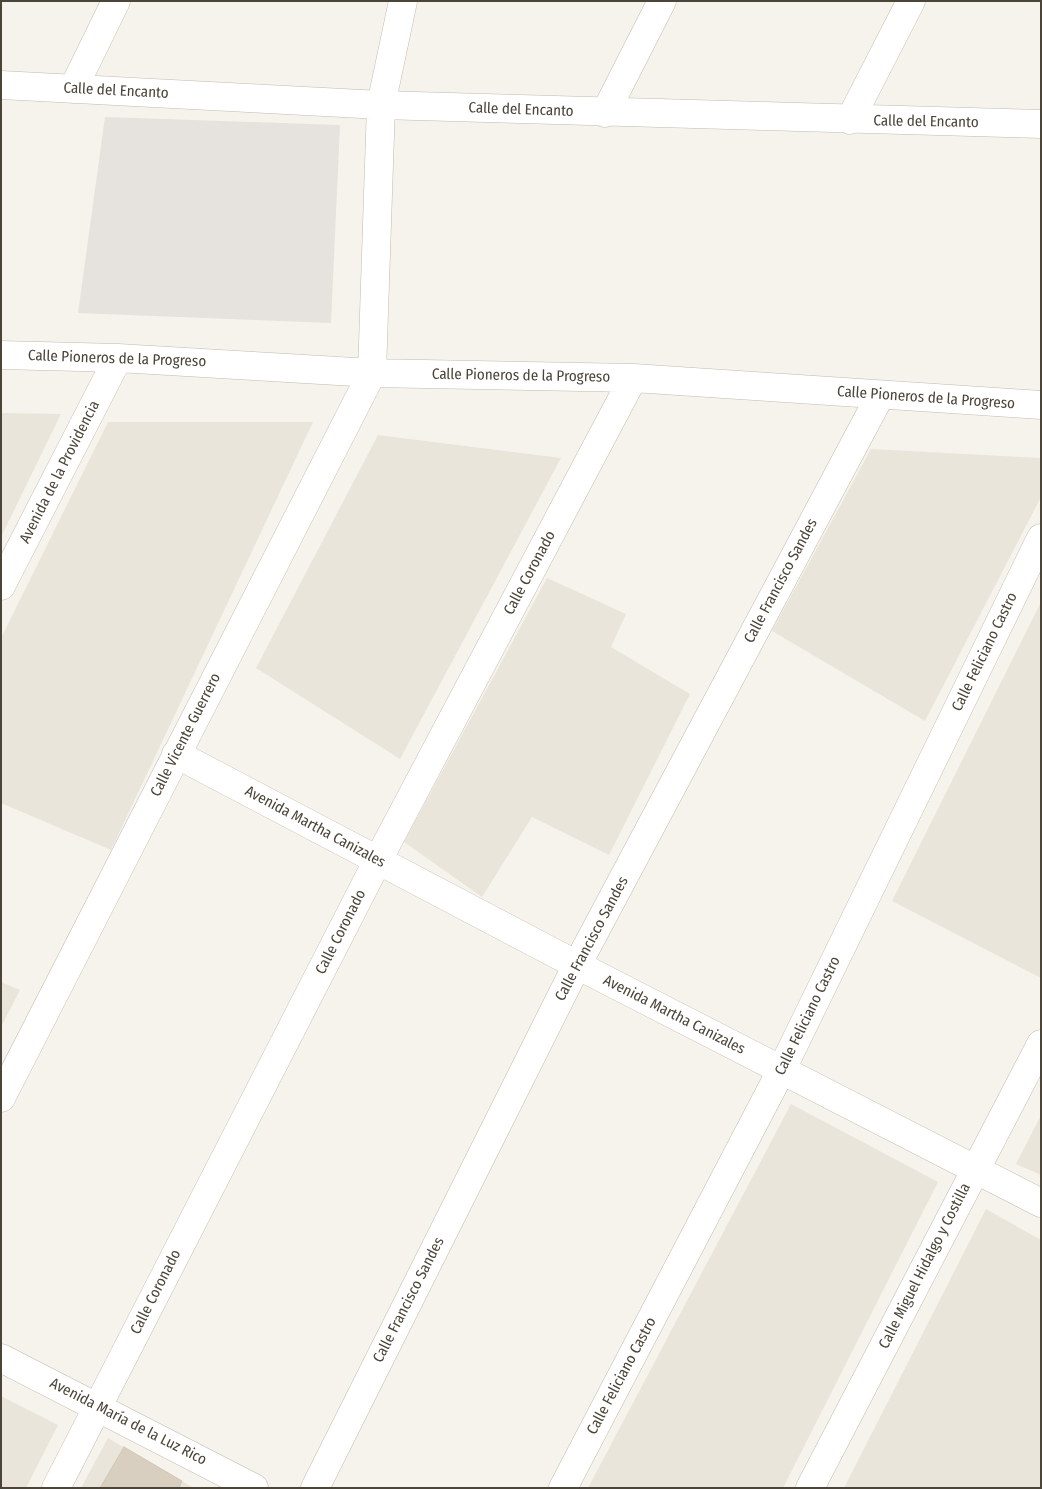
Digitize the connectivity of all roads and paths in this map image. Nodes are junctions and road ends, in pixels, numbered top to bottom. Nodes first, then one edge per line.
1 (116, 1) edge
2 (403, 1) edge
3 (662, 1) edge
4 (911, 1) edge
5 (1, 85) edge
6 (73, 89) junction
7 (381, 105) junction
8 (606, 113) junction
9 (850, 120) junction
10 (1041, 124) edge
11 (1, 355) edge
12 (118, 358) junction
13 (372, 373) junction
14 (633, 378) junction
15 (880, 396) junction
16 (1041, 405) edge
17 (1041, 538) edge
18 (1, 586) edge
19 (176, 754) junction
20 (378, 860) junction
21 (577, 965) junction
22 (1041, 1044) edge
23 (781, 1071) junction
24 (1, 1098) edge
25 (975, 1169) junction
26 (1041, 1204) edge
27 (1, 1358) edge
28 (97, 1406) junction
29 (56, 1488) edge
30 (254, 1488) edge
31 (315, 1488) edge
32 (563, 1488) edge
33 (810, 1488) edge

1 - 6 street
2 - 7 street
3 - 8 street
4 - 9 street
5 - 6 street, Calle del Encanto
6 - 7 street, Calle del Encanto
7 - 8 street, Calle del Encanto
7 - 13 street
8 - 9 street, Calle del Encanto
9 - 10 street, Calle del Encanto
11 - 12 street, Calle Pioneros de la Progreso
12 - 13 street, Calle Pioneros de la Progreso
12 - 18 street, Avenida de la Providencia
13 - 14 street, Calle Pioneros de la Progreso
13 - 19 street, Calle Vicente Guerrero
14 - 15 street, Calle Pioneros de la Progreso
14 - 20 street, Calle Coronado
15 - 16 street, Calle Pioneros de la Progreso
15 - 21 street, Calle Francisco Sandes
17 - 23 street, Calle Feliciano Castro
19 - 20 street, Avenida Martha Canizales
19 - 24 street, Calle Vicente Guerrero
20 - 21 street, Avenida Martha Canizales
20 - 28 street, Calle Coronado
21 - 23 street, Avenida Martha Canizales
21 - 31 street, Calle Francisco Sandes
22 - 25 street, Calle Miguel Hidalgo y Costilla
23 - 25 street, Avenida Martha Canizales
23 - 32 street, Calle Feliciano Castro
25 - 26 street, Avenida Martha Canizales
25 - 33 street, Calle Miguel Hidalgo y Costilla
27 - 28 street, Avenida María de la Luz Rico
28 - 29 street, Calle Coronado
28 - 30 street, Avenida María de la Luz Rico

